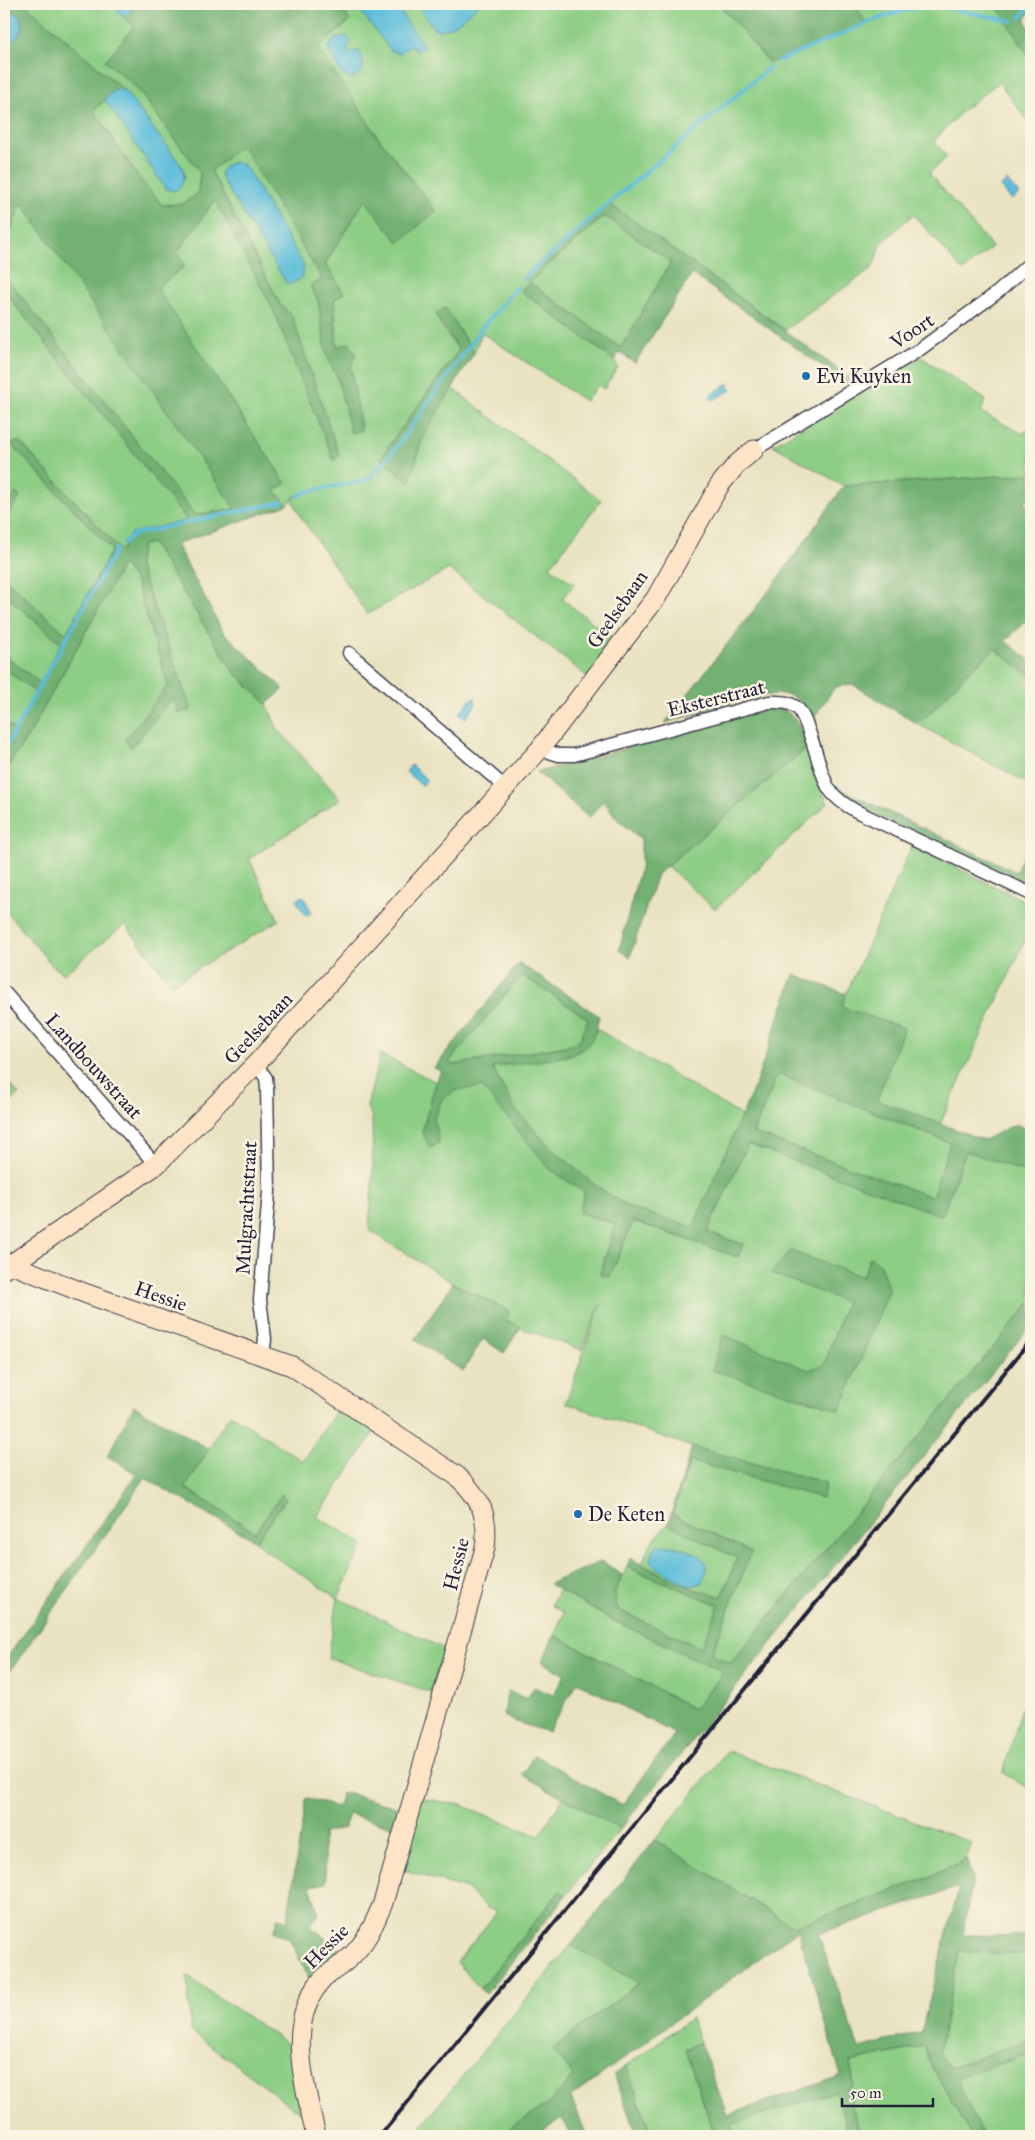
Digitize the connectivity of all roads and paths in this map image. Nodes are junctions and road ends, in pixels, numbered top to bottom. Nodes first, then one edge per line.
1 (1031, 262) edge
2 (754, 450) joint
3 (350, 653) dead end
4 (540, 748) junction
5 (505, 787) junction
6 (1031, 894) edge
7 (4, 992) edge
8 (256, 1064) junction
9 (156, 1165) junction
10 (8, 1267) edge
11 (263, 1356) junction
12 (316, 2136) edge

1 - 2 street, Voort
2 - 4 street, Geelsebaan
3 - 5 street
4 - 5 street, Geelsebaan
4 - 6 street, Eksterstraat
5 - 8 street, Geelsebaan
7 - 9 street, Landbouwstraat
8 - 9 street, Geelsebaan
8 - 11 street, Mulgrachtstraat
9 - 10 street, Geelsebaan
10 - 11 street, Hessie
11 - 12 street, Hessie

